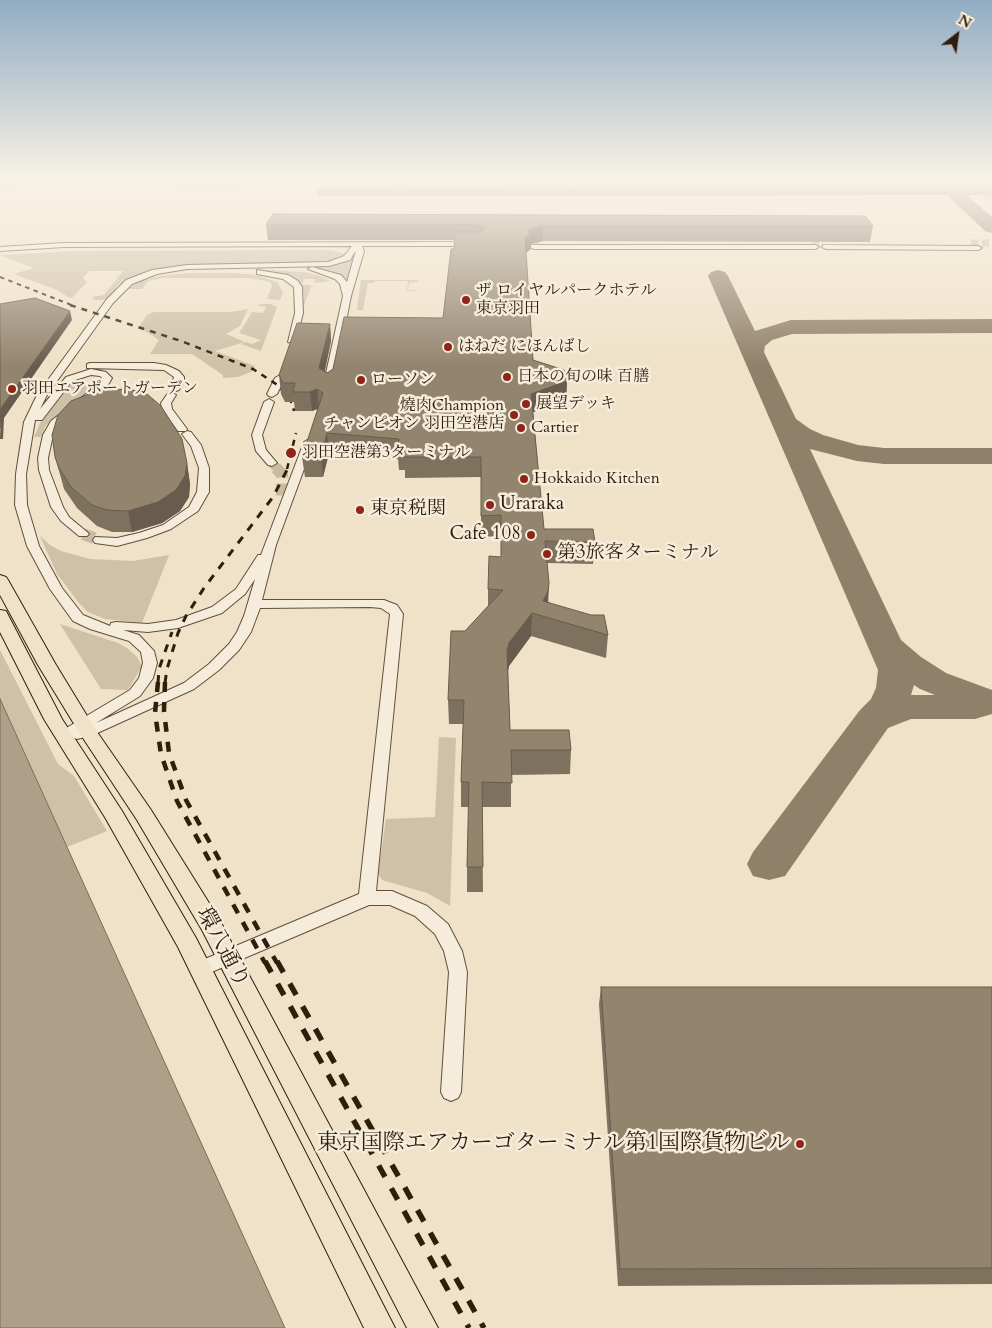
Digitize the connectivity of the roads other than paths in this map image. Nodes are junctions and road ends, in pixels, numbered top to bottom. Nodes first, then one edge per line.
1 (357, 246) junction
2 (478, 246) edge
3 (536, 246) tunnel mouth
4 (814, 246) tunnel mouth
5 (825, 246) tunnel mouth
6 (974, 246) tunnel mouth
7 (0, 250) edge
8 (204, 266) junction
9 (118, 292) junction
10 (347, 296) junction
11 (289, 354) edge
12 (63, 366) junction
13 (280, 378) edge
14 (328, 387) edge
15 (28, 431) junction
16 (312, 432) edge
17 (272, 463) tunnel mouth
18 (84, 534) tunnel mouth
19 (99, 540) tunnel mouth
20 (270, 545) junction
21 (0, 580) edge
22 (255, 604) junction
23 (70, 608) junction
24 (0, 615) edge
25 (85, 728) junction
26 (63, 736) junction
27 (367, 898) junction
28 (228, 958) junction
29 (200, 969) junction
30 (451, 1092) dead end
31 (380, 1328) edge
32 (423, 1328) edge

1 - 2 street
1 - 7 street
1 - 8 street
1 - 10 street
3 - 4 street
5 - 6 street
8 - 9 street
8 - 10 street
9 - 11 street
9 - 12 street
10 - 14 street
12 - 15 street
12 - 19 street
13 - 17 street
15 - 18 street
15 - 23 street
16 - 20 street
20 - 22 street
20 - 23 street
21 - 25 main road, 環八通り
22 - 25 street
22 - 27 street
23 - 25 street
24 - 26 main road
25 - 26 street
25 - 28 main road, 環八通り
26 - 29 main road, 環八通り
27 - 28 street
27 - 30 street
28 - 29 street
28 - 32 main road, 環八通り
29 - 31 main road, 環八通り

